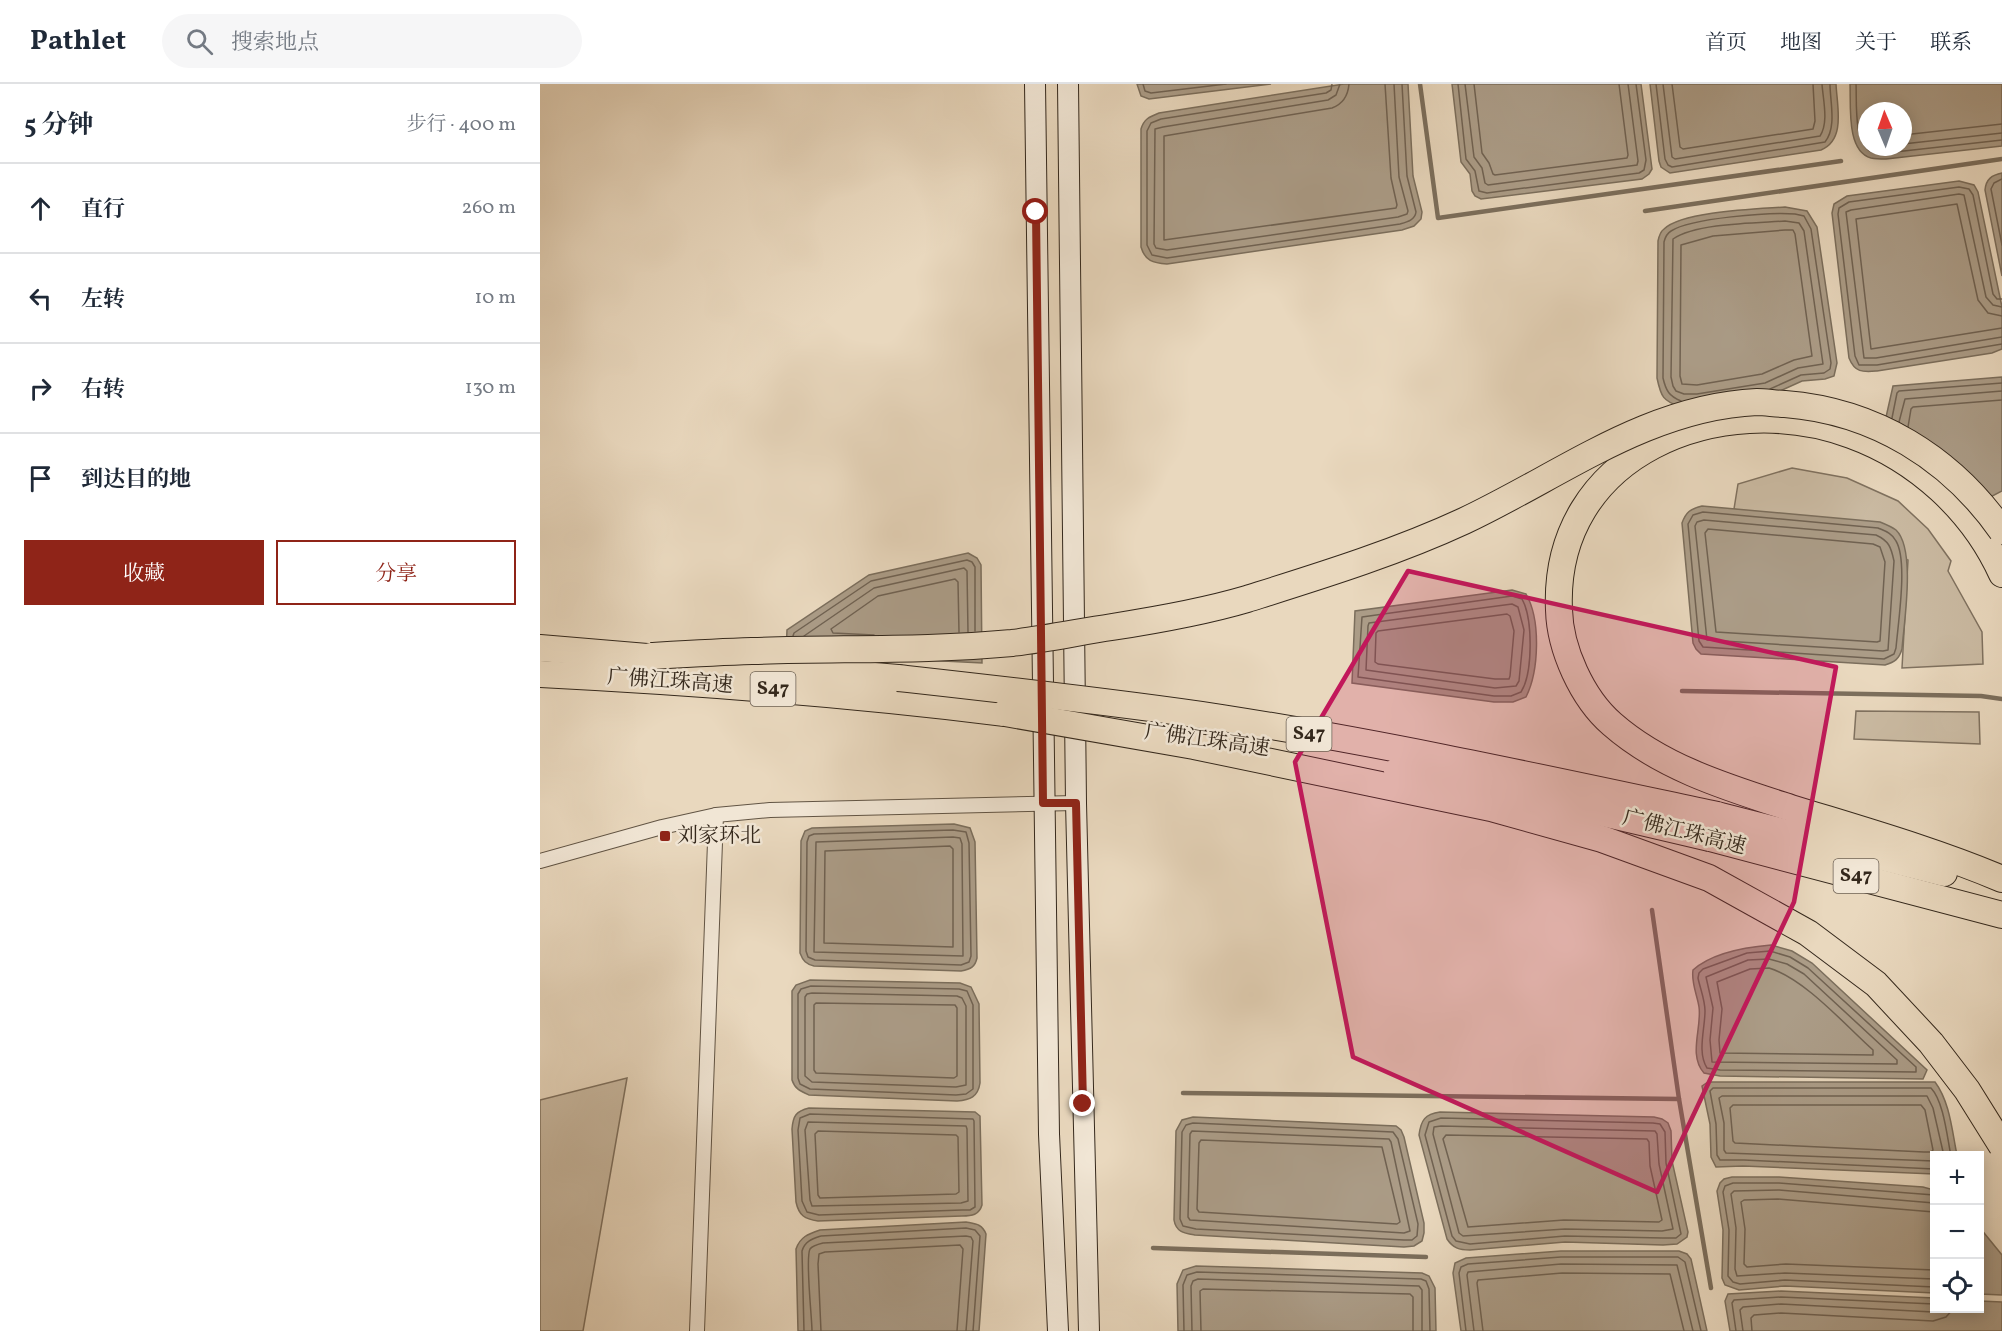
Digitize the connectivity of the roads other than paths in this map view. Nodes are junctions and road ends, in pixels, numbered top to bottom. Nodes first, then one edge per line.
1 (1035, 84) edge
2 (1068, 84) edge
3 (2002, 531) edge
4 (2002, 574) edge
5 (540, 648) edge
6 (651, 656) junction
7 (540, 674) edge
8 (1005, 713) junction
9 (1043, 803) junction
10 (1076, 803) junction
11 (716, 815) junction
12 (1714, 827) junction
13 (540, 861) edge
14 (2002, 879) edge
15 (2002, 888) edge
16 (2002, 915) edge
17 (2002, 1146) edge
18 (697, 1331) edge
19 (1058, 1331) edge
20 (1089, 1331) edge

1 - 9 main road
2 - 10 main road
3 - 6 highway, bridge
4 - 14 highway
5 - 6 highway, 广佛江珠高速 / S47
6 - 12 highway, 广佛江珠高速 / S47, bridge
7 - 8 highway, 广佛江珠高速 / S47
8 - 12 highway, 广佛江珠高速 / S47, bridge
8 - 17 highway, bridge
9 - 10 street
9 - 11 street
9 - 19 main road
10 - 20 main road
11 - 13 street
11 - 18 street
12 - 15 highway, 广佛江珠高速 / S47
12 - 16 highway, 广佛江珠高速 / S47

